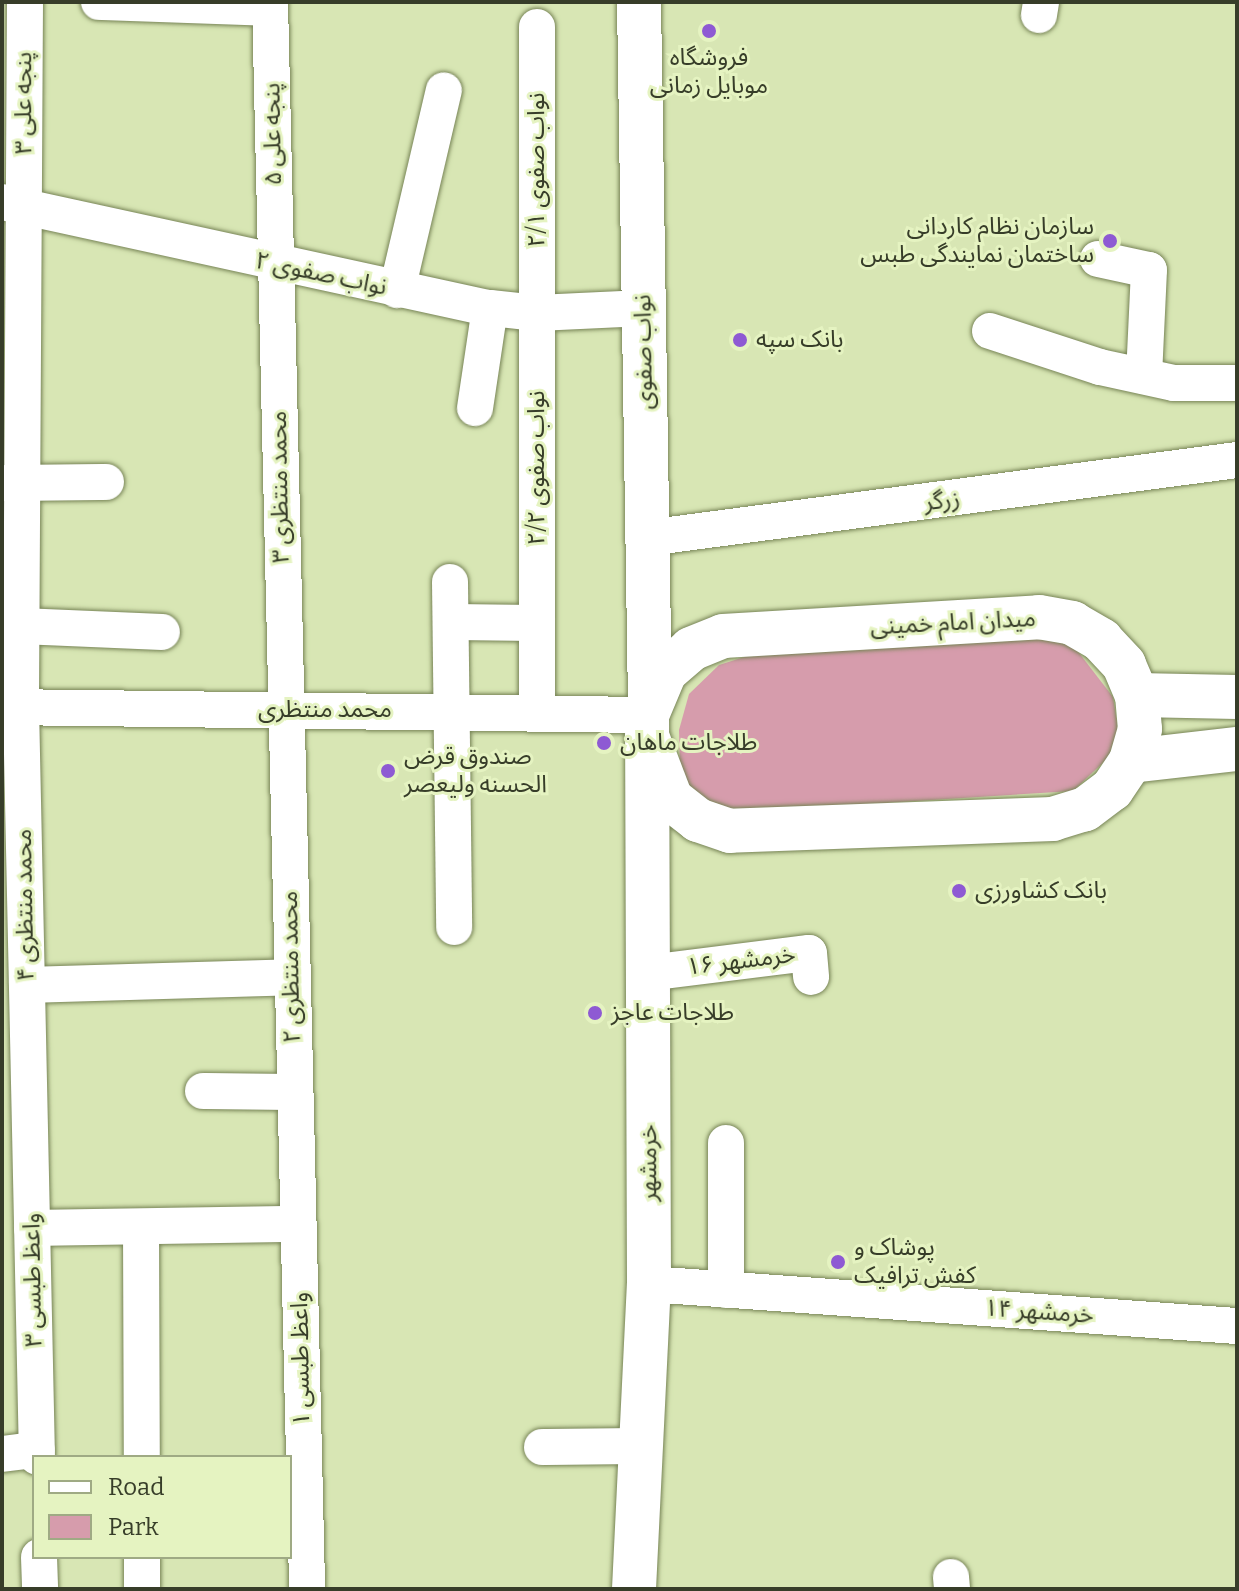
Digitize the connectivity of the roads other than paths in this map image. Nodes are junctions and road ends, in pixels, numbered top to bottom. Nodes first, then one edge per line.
1 (25, 2) edge
2 (99, 2) edge
3 (639, 2) edge
4 (270, 5) edge
5 (537, 27) dead end
6 (444, 90) dead end
7 (13, 203) edge
8 (1098, 259) dead end
9 (275, 266) junction
10 (397, 290) junction
11 (490, 308) junction
12 (644, 308) junction
13 (537, 313) junction
14 (990, 331) dead end
15 (1144, 376) junction
16 (1237, 383) edge
17 (12, 402) edge
18 (475, 408) dead end
19 (1237, 460) edge
20 (106, 482) dead end
21 (12, 483) edge
22 (647, 538) junction
23 (450, 582) dead end
24 (647, 590) junction
25 (15, 603) edge
26 (451, 622) junction
27 (537, 623) junction
28 (162, 632) dead end
29 (723, 636) junction
30 (1137, 695) junction
31 (1237, 697) edge
32 (11, 707) edge
33 (284, 709) junction
34 (454, 711) junction
35 (537, 711) junction
36 (648, 718) junction
37 (1237, 749) edge
38 (1131, 761) junction
39 (730, 831) junction
40 (648, 881) junction
41 (454, 927) dead end
42 (648, 973) junction
43 (291, 977) junction
44 (811, 977) dead end
45 (27, 985) junction
46 (203, 1091) dead end
47 (294, 1092) junction
48 (16, 1104) edge
49 (726, 1143) dead end
50 (298, 1224) junction
51 (141, 1227) junction
52 (32, 1228) junction
53 (649, 1284) junction
54 (726, 1290) junction
55 (1237, 1326) edge
56 (641, 1446) junction
57 (542, 1447) dead end
58 (25, 1454) edge
59 (142, 1455) edge
60 (298, 1510) edge
61 (39, 1559) edge
62 (142, 1559) edge
63 (40, 1589) edge
64 (142, 1589) edge
65 (307, 1589) edge
66 (634, 1589) edge

1 - 7 street, پنجه علی ۳
2 - 4 street
3 - 12 main road, نواب صفوی
4 - 9 street, پنجه علی ۵
5 - 13 street, نواب صفوی ۲/۱
6 - 10 street
7 - 9 street, نواب صفوی ۲
7 - 17 street, پنجه علی ۳
8 - 15 street
9 - 10 street, نواب صفوی ۲
9 - 33 street, محمد منتظری ۳
10 - 11 street, نواب صفوی ۲
11 - 13 street, نواب صفوی ۲
11 - 18 street
12 - 13 street, نواب صفوی ۲
12 - 22 main road, نواب صفوی
13 - 27 street, نواب صفوی ۲/۲
14 - 15 street
15 - 16 street
17 - 21 street, پنجه علی ۳
19 - 22 street, زرگر
20 - 21 street
21 - 25 street, محمد منتظری ۴
22 - 24 main road, نواب صفوی
23 - 26 street
24 - 29 main road
24 - 36 main road, نواب صفوی
25 - 28 street
25 - 32 street, محمد منتظری ۴
26 - 27 street
26 - 34 street
27 - 35 street, نواب صفوی ۲/۲
29 - 30 main road, میدان امام خمینی
29 - 36 main road, میدان امام خمینی
30 - 31 main road
30 - 38 main road, میدان امام خمینی
32 - 33 street, محمد منتظری
32 - 45 street, محمد منتظری ۴
33 - 34 street, محمد منتظری
33 - 43 street, محمد منتظری ۲
34 - 35 street, محمد منتظری
34 - 41 street
35 - 36 street, محمد منتظری
36 - 39 main road, میدان امام خمینی
36 - 40 main road, خرمشهر
37 - 38 main road
38 - 39 main road, میدان امام خمینی
39 - 40 main road
40 - 42 main road, خرمشهر
42 - 44 street, خرمشهر ۱۶
42 - 53 main road, خرمشهر
43 - 45 street
43 - 47 street, محمد منتظری ۲
45 - 48 street, محمد منتظری ۴
46 - 47 street
47 - 50 street, محمد منتظری ۲
48 - 52 street, واعظ طبسی ۳
49 - 54 street
50 - 51 street
50 - 60 street, واعظ طبسی ۱
51 - 52 street
51 - 59 street
52 - 58 street, واعظ طبسی ۳
53 - 54 street, خرمشهر ۱۴
53 - 56 main road, خرمشهر
54 - 55 street, خرمشهر ۱۴
56 - 57 street
56 - 66 main road, خرمشهر
60 - 65 street, واعظ طبسی ۱
61 - 63 street
62 - 64 street

